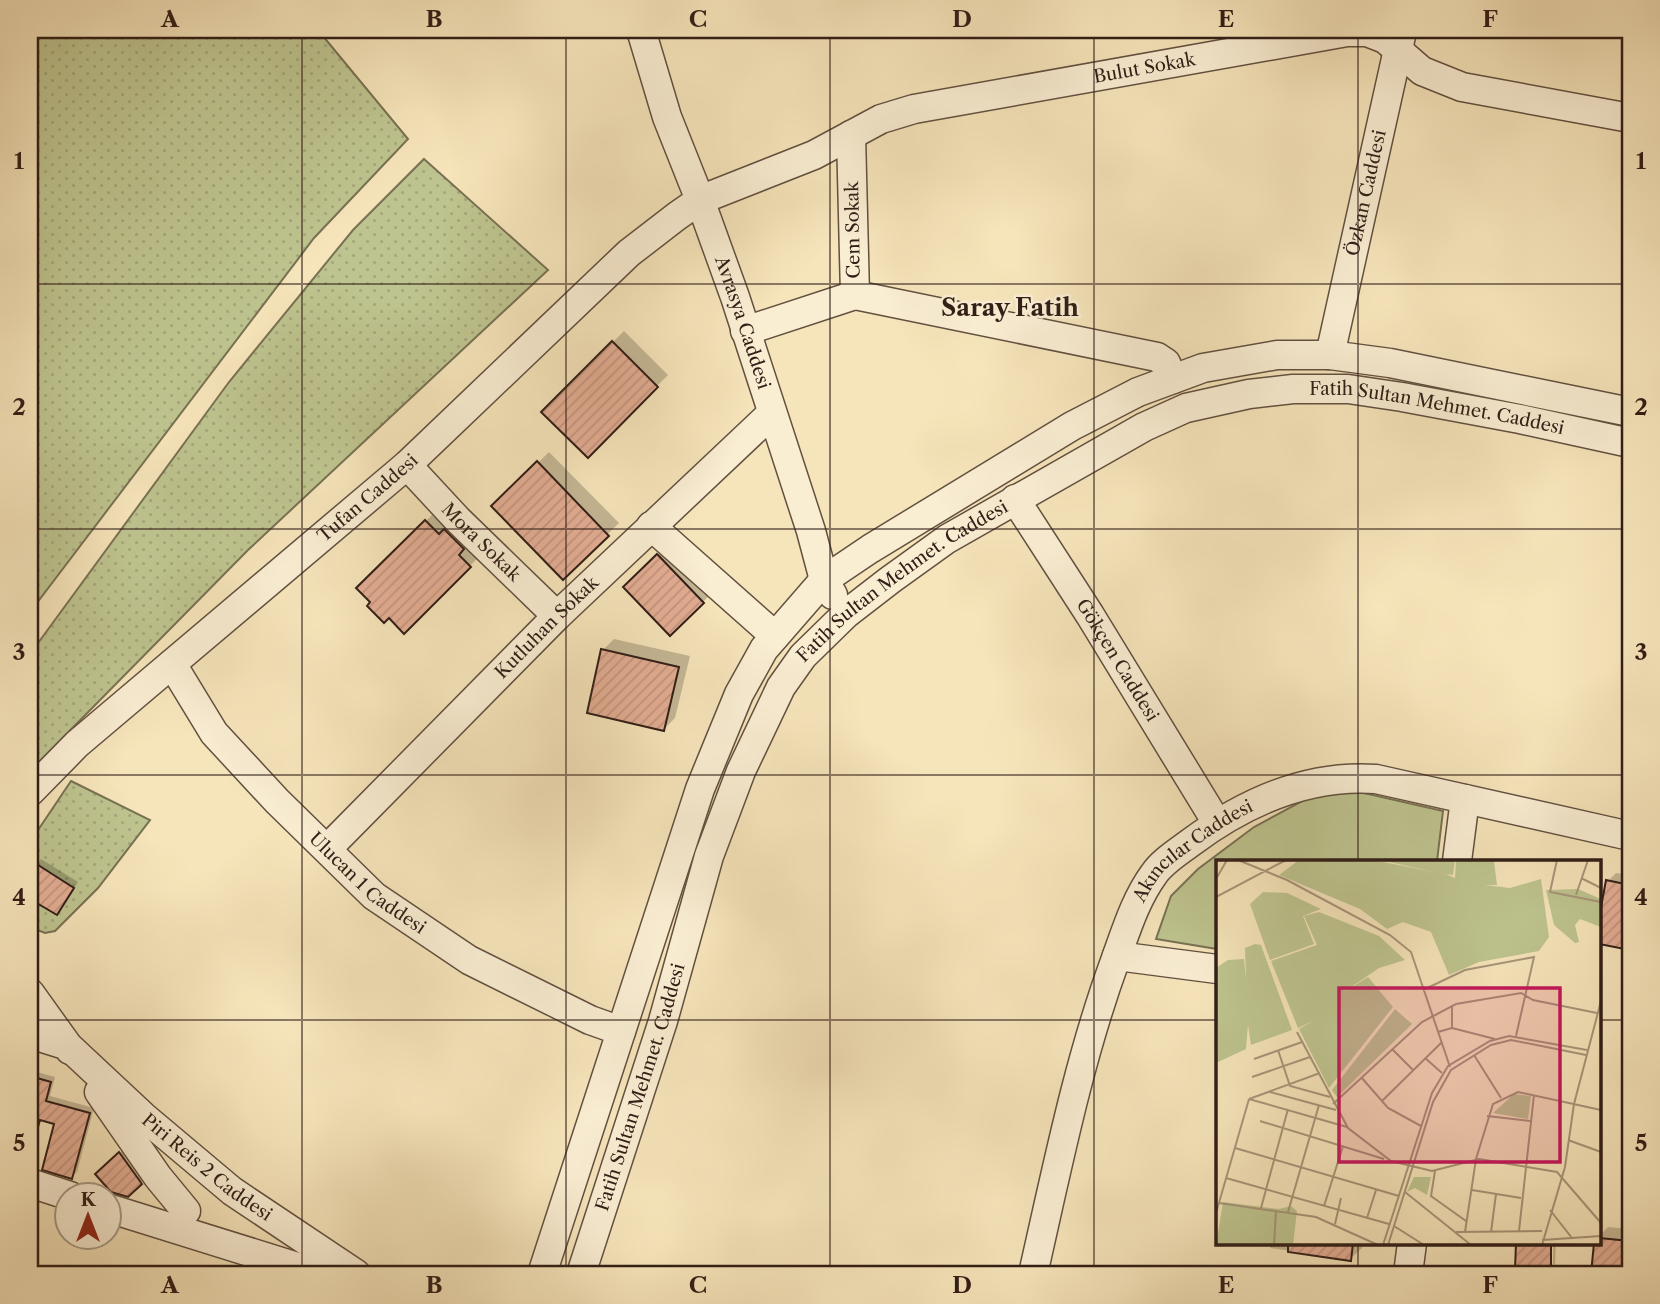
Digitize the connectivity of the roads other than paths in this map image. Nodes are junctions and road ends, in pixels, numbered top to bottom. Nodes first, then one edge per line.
1 (642, 30) edge
2 (1400, 41) edge
3 (1630, 118) edge
4 (851, 135) junction
5 (700, 200) junction
6 (855, 295) junction
7 (746, 331) junction
8 (1330, 355) junction
9 (1173, 379) junction
10 (1630, 412) edge
11 (771, 414) junction
12 (1630, 443) edge
13 (407, 465) junction
14 (1014, 499) junction
15 (651, 526) junction
16 (824, 580) junction
17 (846, 614) junction
18 (557, 616) junction
19 (775, 636) junction
20 (172, 664) junction
21 (30, 792) edge
22 (1465, 799) junction
23 (1217, 823) junction
24 (1630, 836) edge
25 (327, 849) junction
26 (1457, 860) edge
27 (1117, 956) junction
28 (1216, 969) edge
29 (30, 993) edge
30 (621, 1031) junction
31 (30, 1034) edge
32 (68, 1046) junction
33 (30, 1186) edge
34 (52, 1191) edge
35 (186, 1211) dead end
36 (122, 1212) edge
37 (1412, 1244) edge
38 (320, 1274) edge
39 (356, 1274) edge
40 (542, 1274) edge
41 (581, 1274) edge
42 (1033, 1274) edge
43 (1408, 1274) edge

1 - 5 street, Avrasya Caddesi
2 - 3 street, Bulut Sokak
2 - 4 street, Bulut Sokak
2 - 8 street, Özkan Caddesi
4 - 5 street, Bulut Sokak
4 - 6 street, Cem Sokak
5 - 7 street, Avrasya Caddesi
5 - 13 street, Tufan Caddesi
6 - 7 street, Cem Sokak
6 - 9 street
7 - 11 street, Avrasya Caddesi
8 - 9 street, Fatih Sultan Mehmet. Caddesi
8 - 10 street, Fatih Sultan Mehmet. Caddesi
9 - 16 street, Fatih Sultan Mehmet. Caddesi
11 - 15 street, Kutluhan Sokak
11 - 16 street, Avrasya Caddesi
12 - 14 street, Fatih Sultan Mehmet. Caddesi
13 - 18 street, Mora Sokak
13 - 20 street, Tufan Caddesi
14 - 17 street, Fatih Sultan Mehmet. Caddesi
14 - 23 street, Gökçen Caddesi
15 - 18 street, Kutluhan Sokak
15 - 19 street, Fatih Sultan Mehmet. Caddesi
16 - 17 street, Avrasya Caddesi
16 - 19 street, Fatih Sultan Mehmet. Caddesi
17 - 41 street, Fatih Sultan Mehmet. Caddesi
18 - 25 street, Kutluhan Sokak
19 - 30 street, Fatih Sultan Mehmet. Caddesi
20 - 21 street, Tufan Caddesi
20 - 25 street, Ulucan 1 Caddesi
22 - 23 street, Akıncılar Caddesi
22 - 24 street, Akıncılar Caddesi
22 - 26 street
23 - 27 street, Akıncılar Caddesi
25 - 30 street, Ulucan 1 Caddesi
27 - 28 street
27 - 42 street, Akıncılar Caddesi
29 - 32 street, Piri Reis 2 Caddesi
30 - 40 street, Fatih Sultan Mehmet. Caddesi
31 - 32 street
32 - 35 street, Piri Reis 2 Caddesi
32 - 39 street, Piri Reis 2 Caddesi
33 - 34 street
36 - 38 street
37 - 43 street

